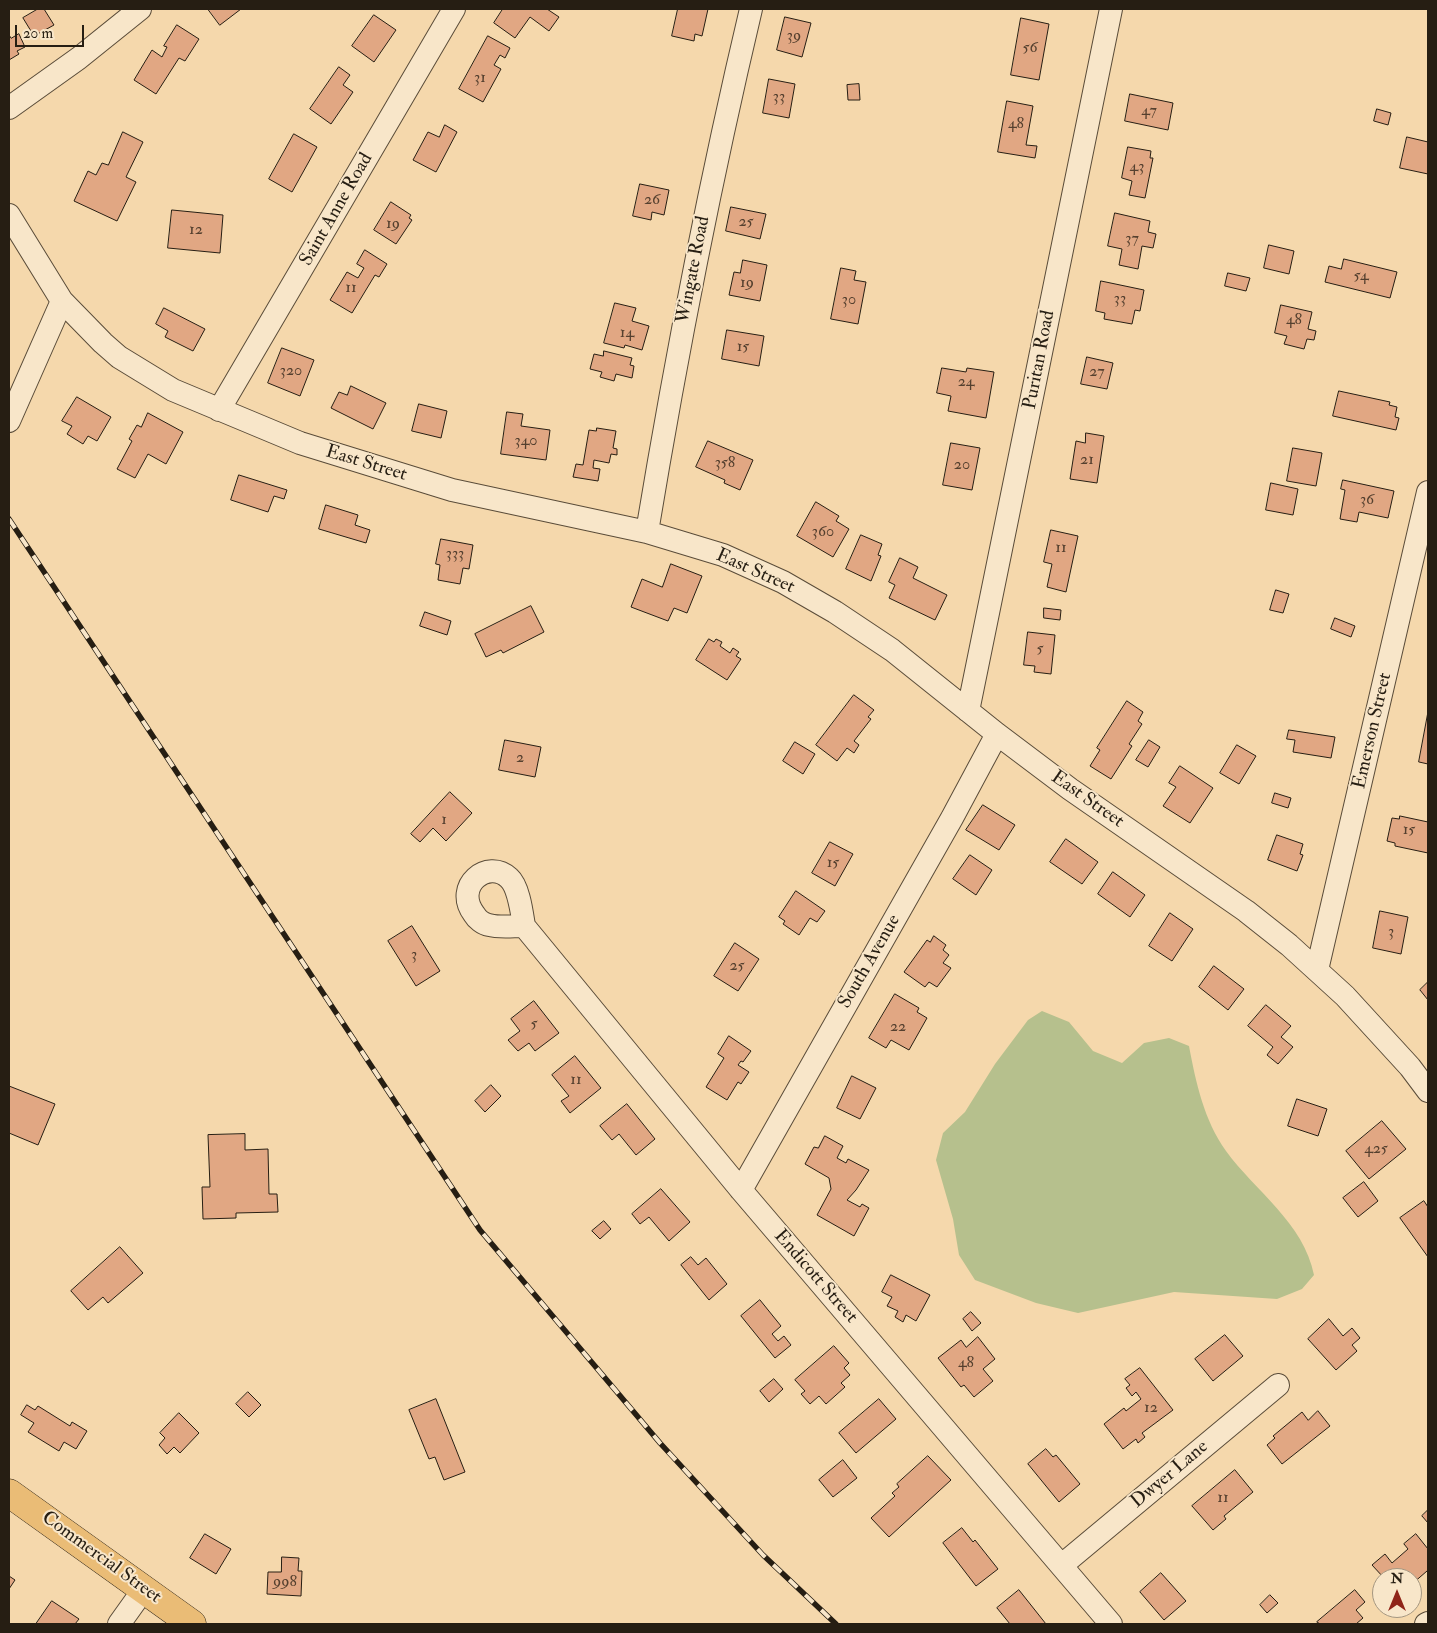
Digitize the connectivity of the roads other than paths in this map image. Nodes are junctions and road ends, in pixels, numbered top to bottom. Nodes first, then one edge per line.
1 (140, 9) edge
2 (454, 9) edge
3 (750, 9) edge
4 (1111, 9) edge
5 (9, 108) edge
6 (9, 215) edge
7 (62, 301) junction
8 (219, 410) junction
9 (9, 421) edge
10 (1428, 492) edge
11 (647, 532) junction
12 (968, 711) junction
13 (997, 734) junction
14 (524, 926) dead end
15 (1317, 970) junction
16 (1428, 1091) edge
17 (740, 1190) junction
18 (1278, 1385) dead end
19 (9, 1493) edge
20 (1062, 1565) junction
21 (144, 1589) junction
22 (119, 1624) edge
23 (192, 1624) edge
24 (1111, 1624) edge

1 - 5 street
2 - 8 street, Saint Anne Road
3 - 11 street, Wingate Road
4 - 12 street, Puritan Road
6 - 7 street, East Street
7 - 8 street, East Street
7 - 9 street
8 - 11 street, East Street
10 - 15 street, Emerson Street
11 - 12 street, East Street
12 - 13 street, East Street
13 - 15 street, East Street
13 - 17 street, South Avenue
14 - 17 street, Endicott Street
15 - 16 street, East Street
17 - 20 street, Endicott Street
18 - 20 street, Dwyer Lane
19 - 21 main road, Commercial Street
20 - 24 street, Endicott Street
21 - 22 street
21 - 23 main road, Commercial Street

